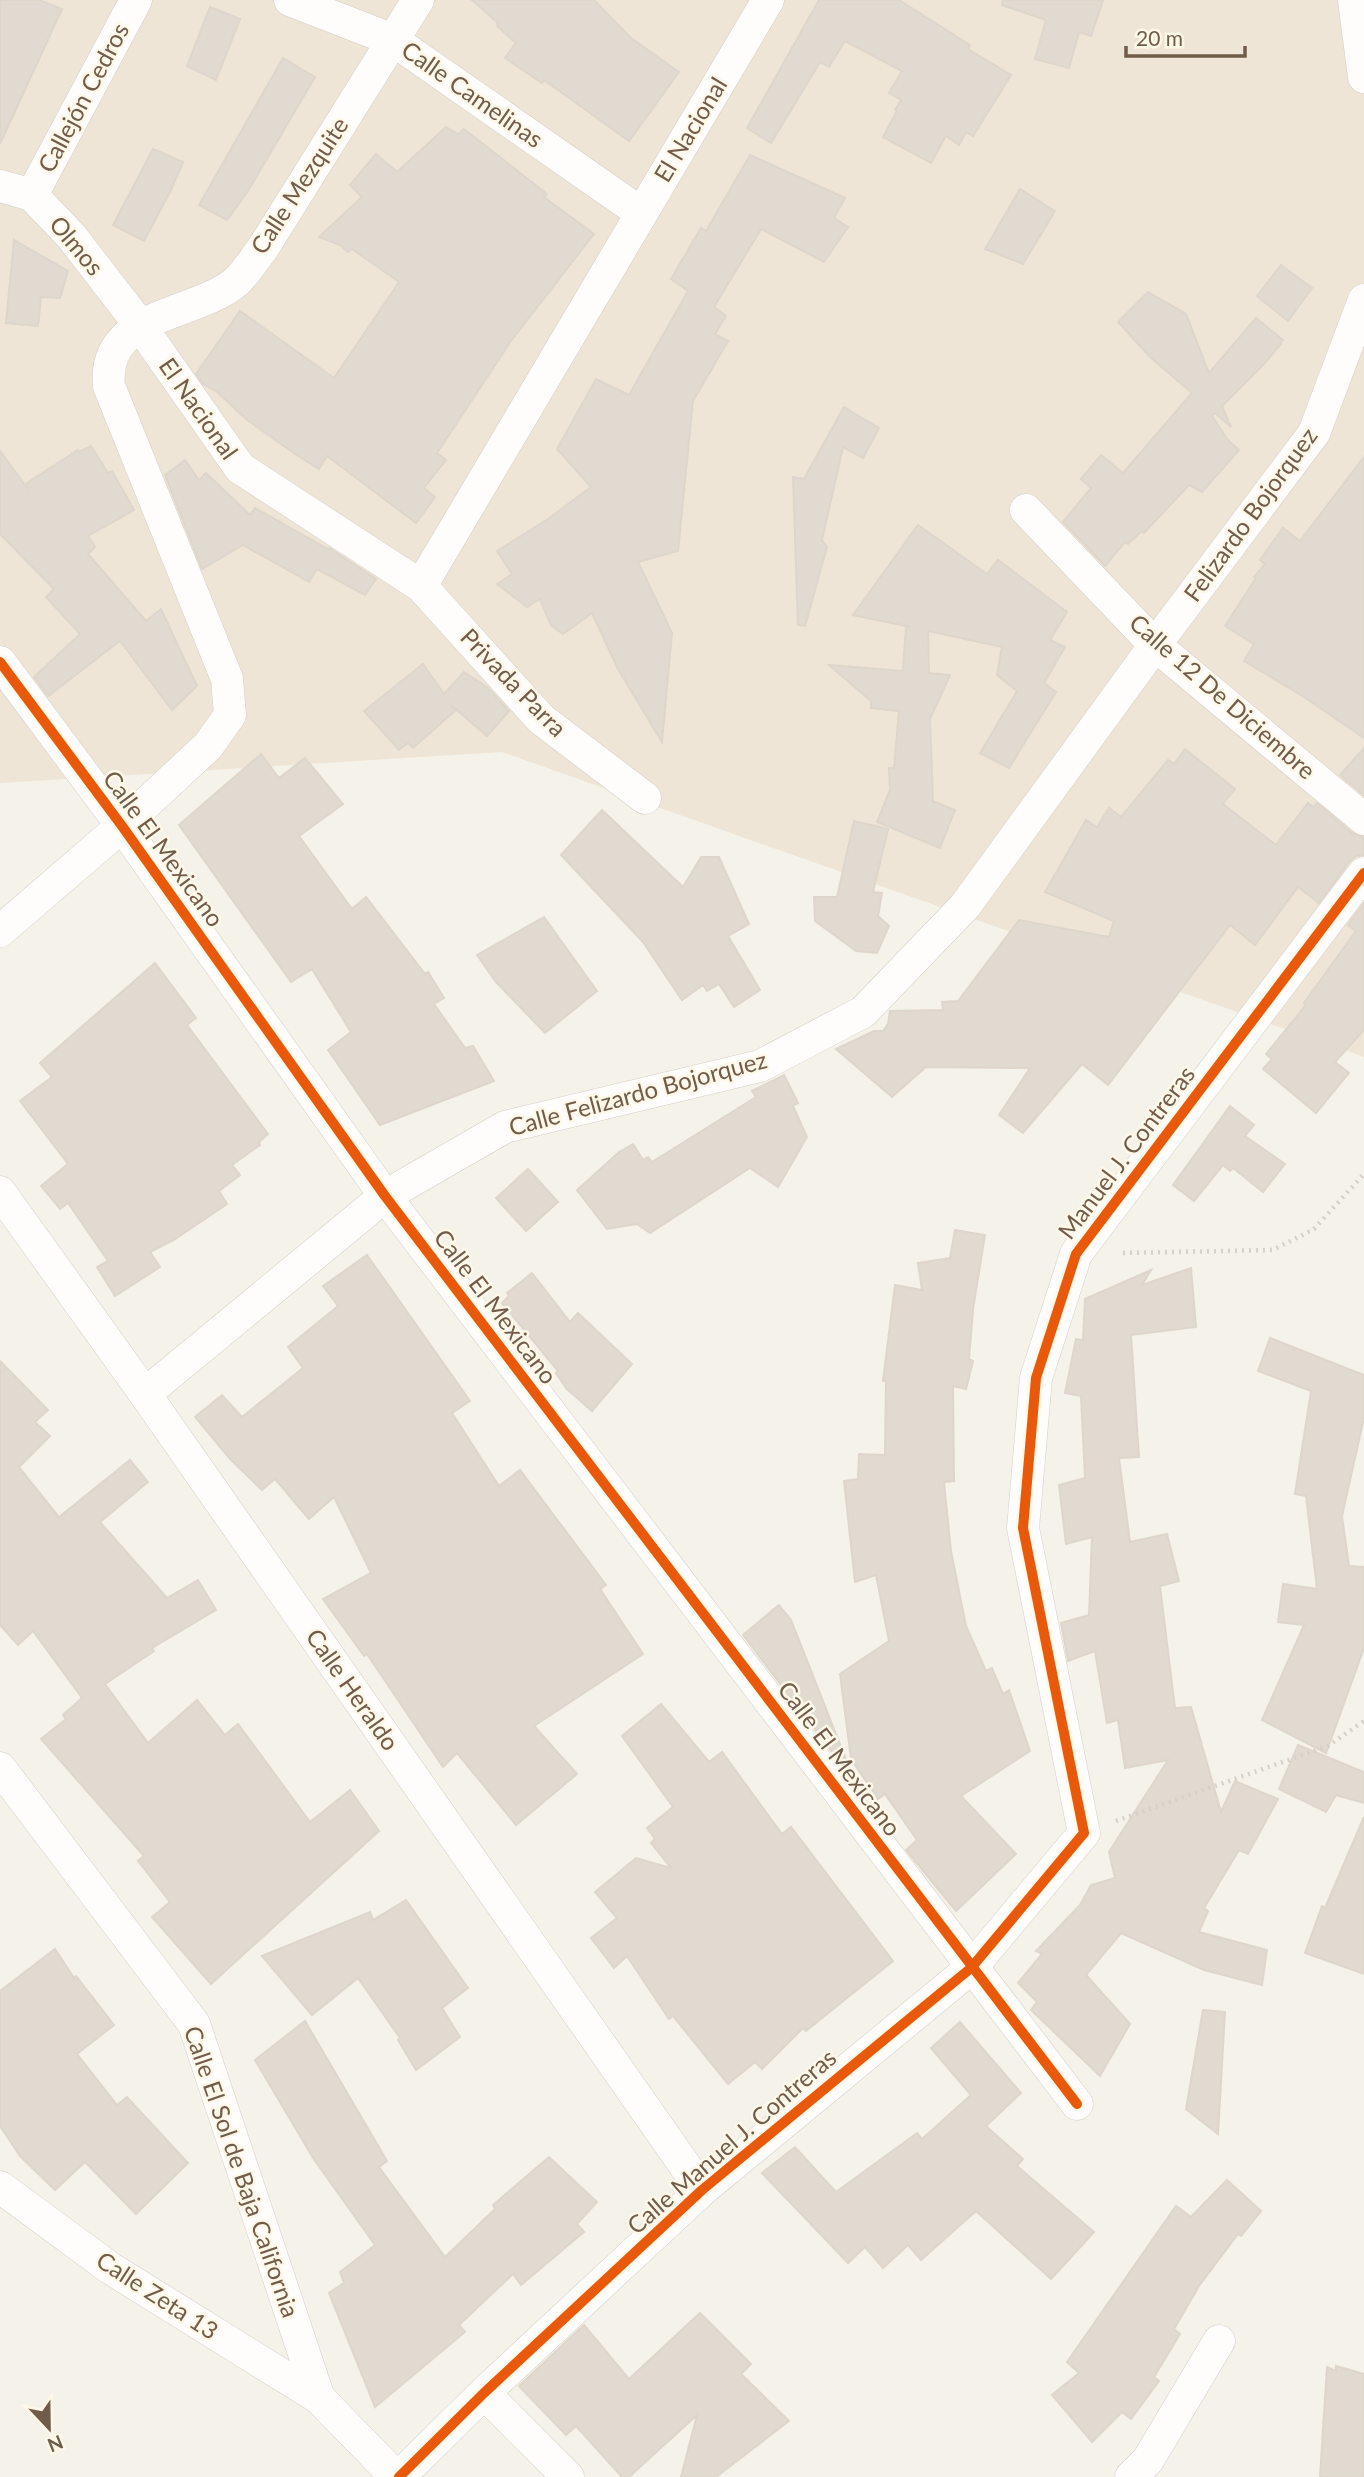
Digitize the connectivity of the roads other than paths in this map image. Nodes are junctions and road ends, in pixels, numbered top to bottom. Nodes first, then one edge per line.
1 (136, 0) edge
2 (290, 0) edge
3 (418, 0) edge
4 (768, 0) edge
5 (1354, 0) edge
6 (393, 40) junction
7 (1364, 77) edge
8 (0, 186) edge
9 (33, 195) junction
10 (641, 214) junction
11 (1364, 300) edge
12 (139, 324) junction
13 (1026, 510) dead end
14 (421, 586) junction
15 (1155, 645) junction
16 (0, 662) edge
17 (645, 798) dead end
18 (1364, 818) edge
19 (122, 827) junction
20 (1364, 873) edge
21 (0, 930) edge
22 (0, 1192) edge
23 (385, 1196) junction
24 (145, 1394) junction
25 (0, 1768) edge
26 (1084, 1833) joint
27 (971, 1968) junction
28 (1077, 2104) dead end
29 (0, 2187) edge
30 (702, 2190) junction
31 (1219, 2341) dead end
32 (484, 2393) junction
33 (319, 2398) junction
34 (398, 2477) edge
35 (568, 2477) edge
36 (1131, 2477) edge

1 - 9 street, Callejón Cedros
2 - 6 street, Calle Camelinas
3 - 6 street, Calle Mezquite
4 - 10 street, El Nacional
5 - 7 street
6 - 10 street, Calle Camelinas
6 - 12 street, Calle Mezquite
8 - 9 street, Olmos
9 - 12 street, Olmos
10 - 14 street, El Nacional
11 - 15 street, Felizardo Bojorquez
12 - 14 street, El Nacional
12 - 19 street
13 - 15 street, Calle 12 De Diciembre
14 - 17 street, Privada Parra
15 - 18 street, Calle 12 De Diciembre
15 - 23 street, Calle Felizardo Bojorquez
16 - 19 street, Calle El Mexicano
19 - 21 street
19 - 23 street, Calle El Mexicano
20 - 26 street, Manuel J. Contreras
22 - 24 street, Calle Heraldo
23 - 24 street, Calle Felizardo Bojorquez
23 - 27 street, Calle El Mexicano
24 - 30 street, Calle Heraldo
25 - 33 street, Calle El Sol de Baja California
26 - 27 street, Calle Manuel J. Contreras
27 - 28 street, Calle El Mexicano
27 - 30 street, Calle Manuel J. Contreras
29 - 33 street, Calle Zeta 13
30 - 32 street, Calle Manuel J. Contreras
31 - 36 street
32 - 34 street, Calle Manuel J. Contreras
32 - 35 street
33 - 34 street, Calle El Sol de Baja California

